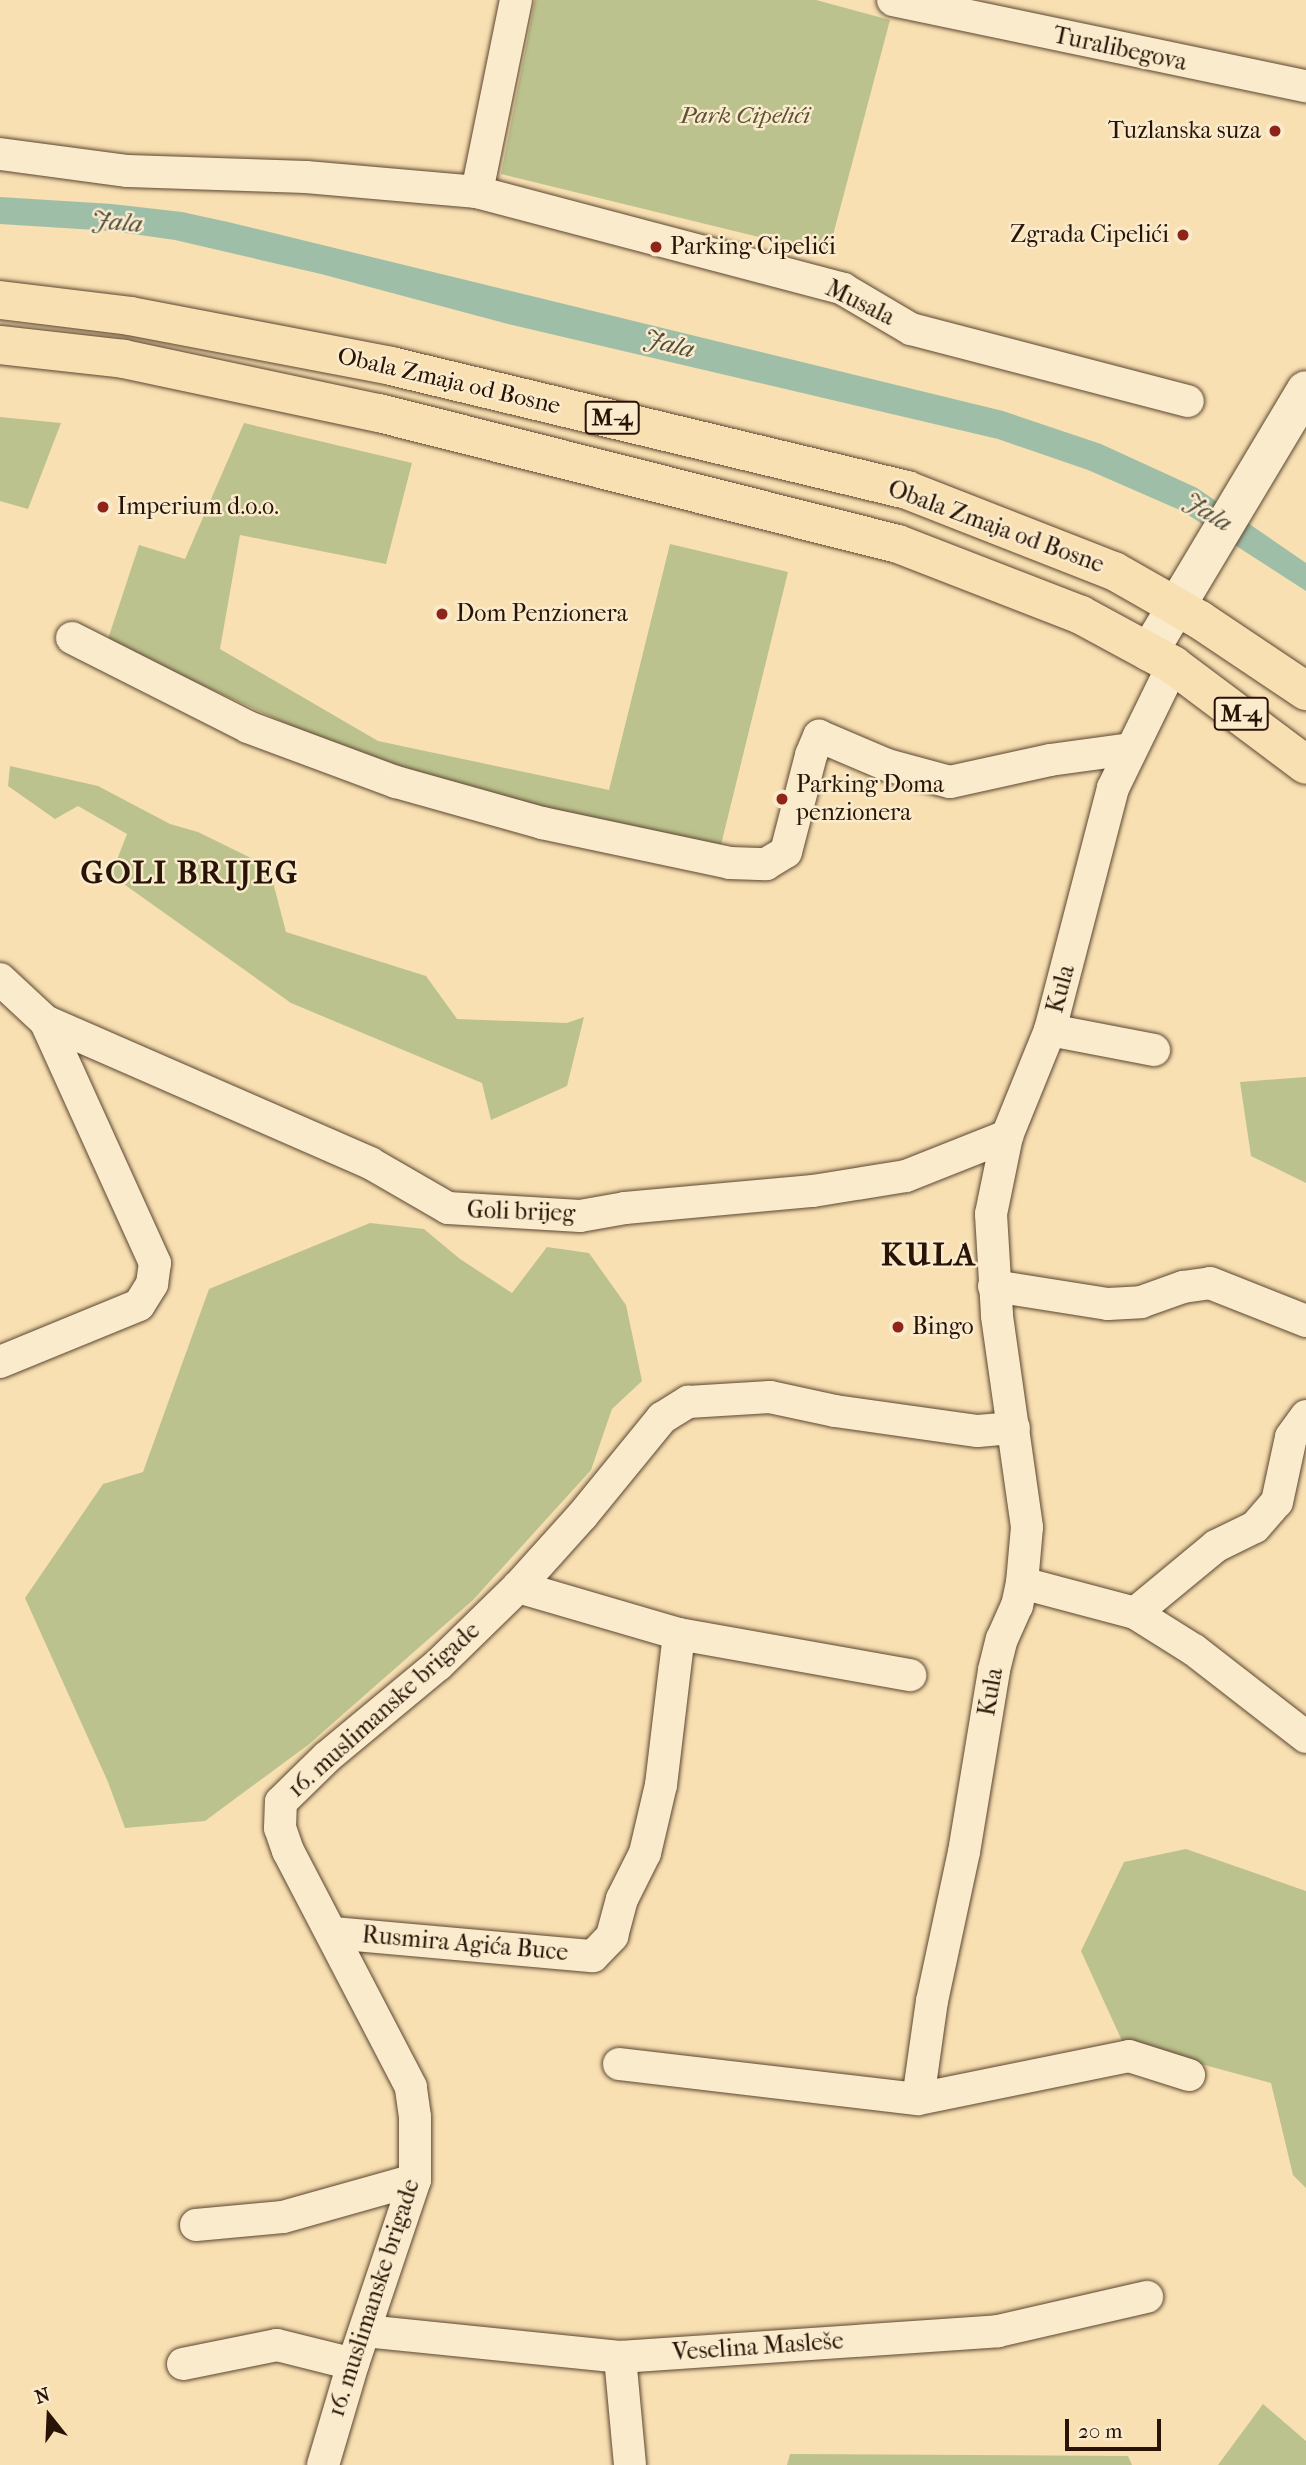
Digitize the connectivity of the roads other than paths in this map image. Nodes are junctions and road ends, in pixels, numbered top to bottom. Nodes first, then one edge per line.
1 (516, 0) edge
2 (893, 0) edge
3 (935, 5) edge
4 (1306, 86) edge
5 (0, 154) edge
6 (477, 192) junction
7 (0, 300) edge
8 (0, 345) edge
9 (1306, 390) edge
10 (1188, 401) dead end
11 (1306, 440) edge
12 (1265, 483) junction
13 (1188, 613) junction
14 (72, 638) dead end
15 (1160, 671) junction
16 (1306, 691) edge
17 (1130, 749) junction
18 (1306, 765) edge
19 (0, 979) edge
20 (45, 1021) junction
21 (1050, 1030) junction
22 (1154, 1049) dead end
23 (1007, 1136) junction
24 (994, 1286) junction
25 (1306, 1321) edge
26 (0, 1362) edge
27 (1306, 1416) edge
28 (1014, 1428) junction
29 (1022, 1583) junction
30 (518, 1587) junction
31 (1135, 1613) junction
32 (678, 1634) junction
33 (911, 1675) dead end
34 (1306, 1737) edge
35 (333, 1933) junction
36 (620, 2064) dead end
37 (1189, 2075) dead end
38 (918, 2099) junction
39 (415, 2180) junction
40 (196, 2225) dead end
41 (1147, 2297) dead end
42 (365, 2331) junction
43 (620, 2357) junction
44 (183, 2364) dead end
45 (353, 2364) junction
46 (323, 2465) edge
47 (630, 2465) edge

1 - 6 street
2 - 3 street, Turalibegova
3 - 4 street, Turalibegova
5 - 6 street, Musala
6 - 10 street, Musala
7 - 13 main road, Obala Zmaja od Bosne / M-4
8 - 15 main road, Obala Zmaja od Bosne / M-4
9 - 12 main road
11 - 12 main road
12 - 13 main road
13 - 15 main road
13 - 16 main road, M-4
14 - 17 street
15 - 17 street, Kula
15 - 18 main road, M-4
17 - 21 street, Kula
19 - 20 street, Goli brijeg
20 - 23 street, Goli brijeg
20 - 26 street
21 - 22 street
21 - 23 street, Kula
23 - 24 street, Kula
24 - 25 street
24 - 28 street, Kula
27 - 31 street
28 - 29 street, Kula
28 - 30 street, 16. muslimanske brigade
29 - 31 street
29 - 38 street, Kula
30 - 32 street
30 - 35 street, 16. muslimanske brigade
31 - 34 street
32 - 33 street
32 - 35 street, Rusmira Agića Buce
35 - 39 street, 16. muslimanske brigade
36 - 38 street
37 - 38 street
39 - 40 street
39 - 42 street, 16. muslimanske brigade
41 - 43 street, Veselina Masleše
42 - 43 street, Veselina Masleše
42 - 45 street, 16. muslimanske brigade
43 - 47 street
44 - 45 street
45 - 46 street, 16. muslimanske brigade

